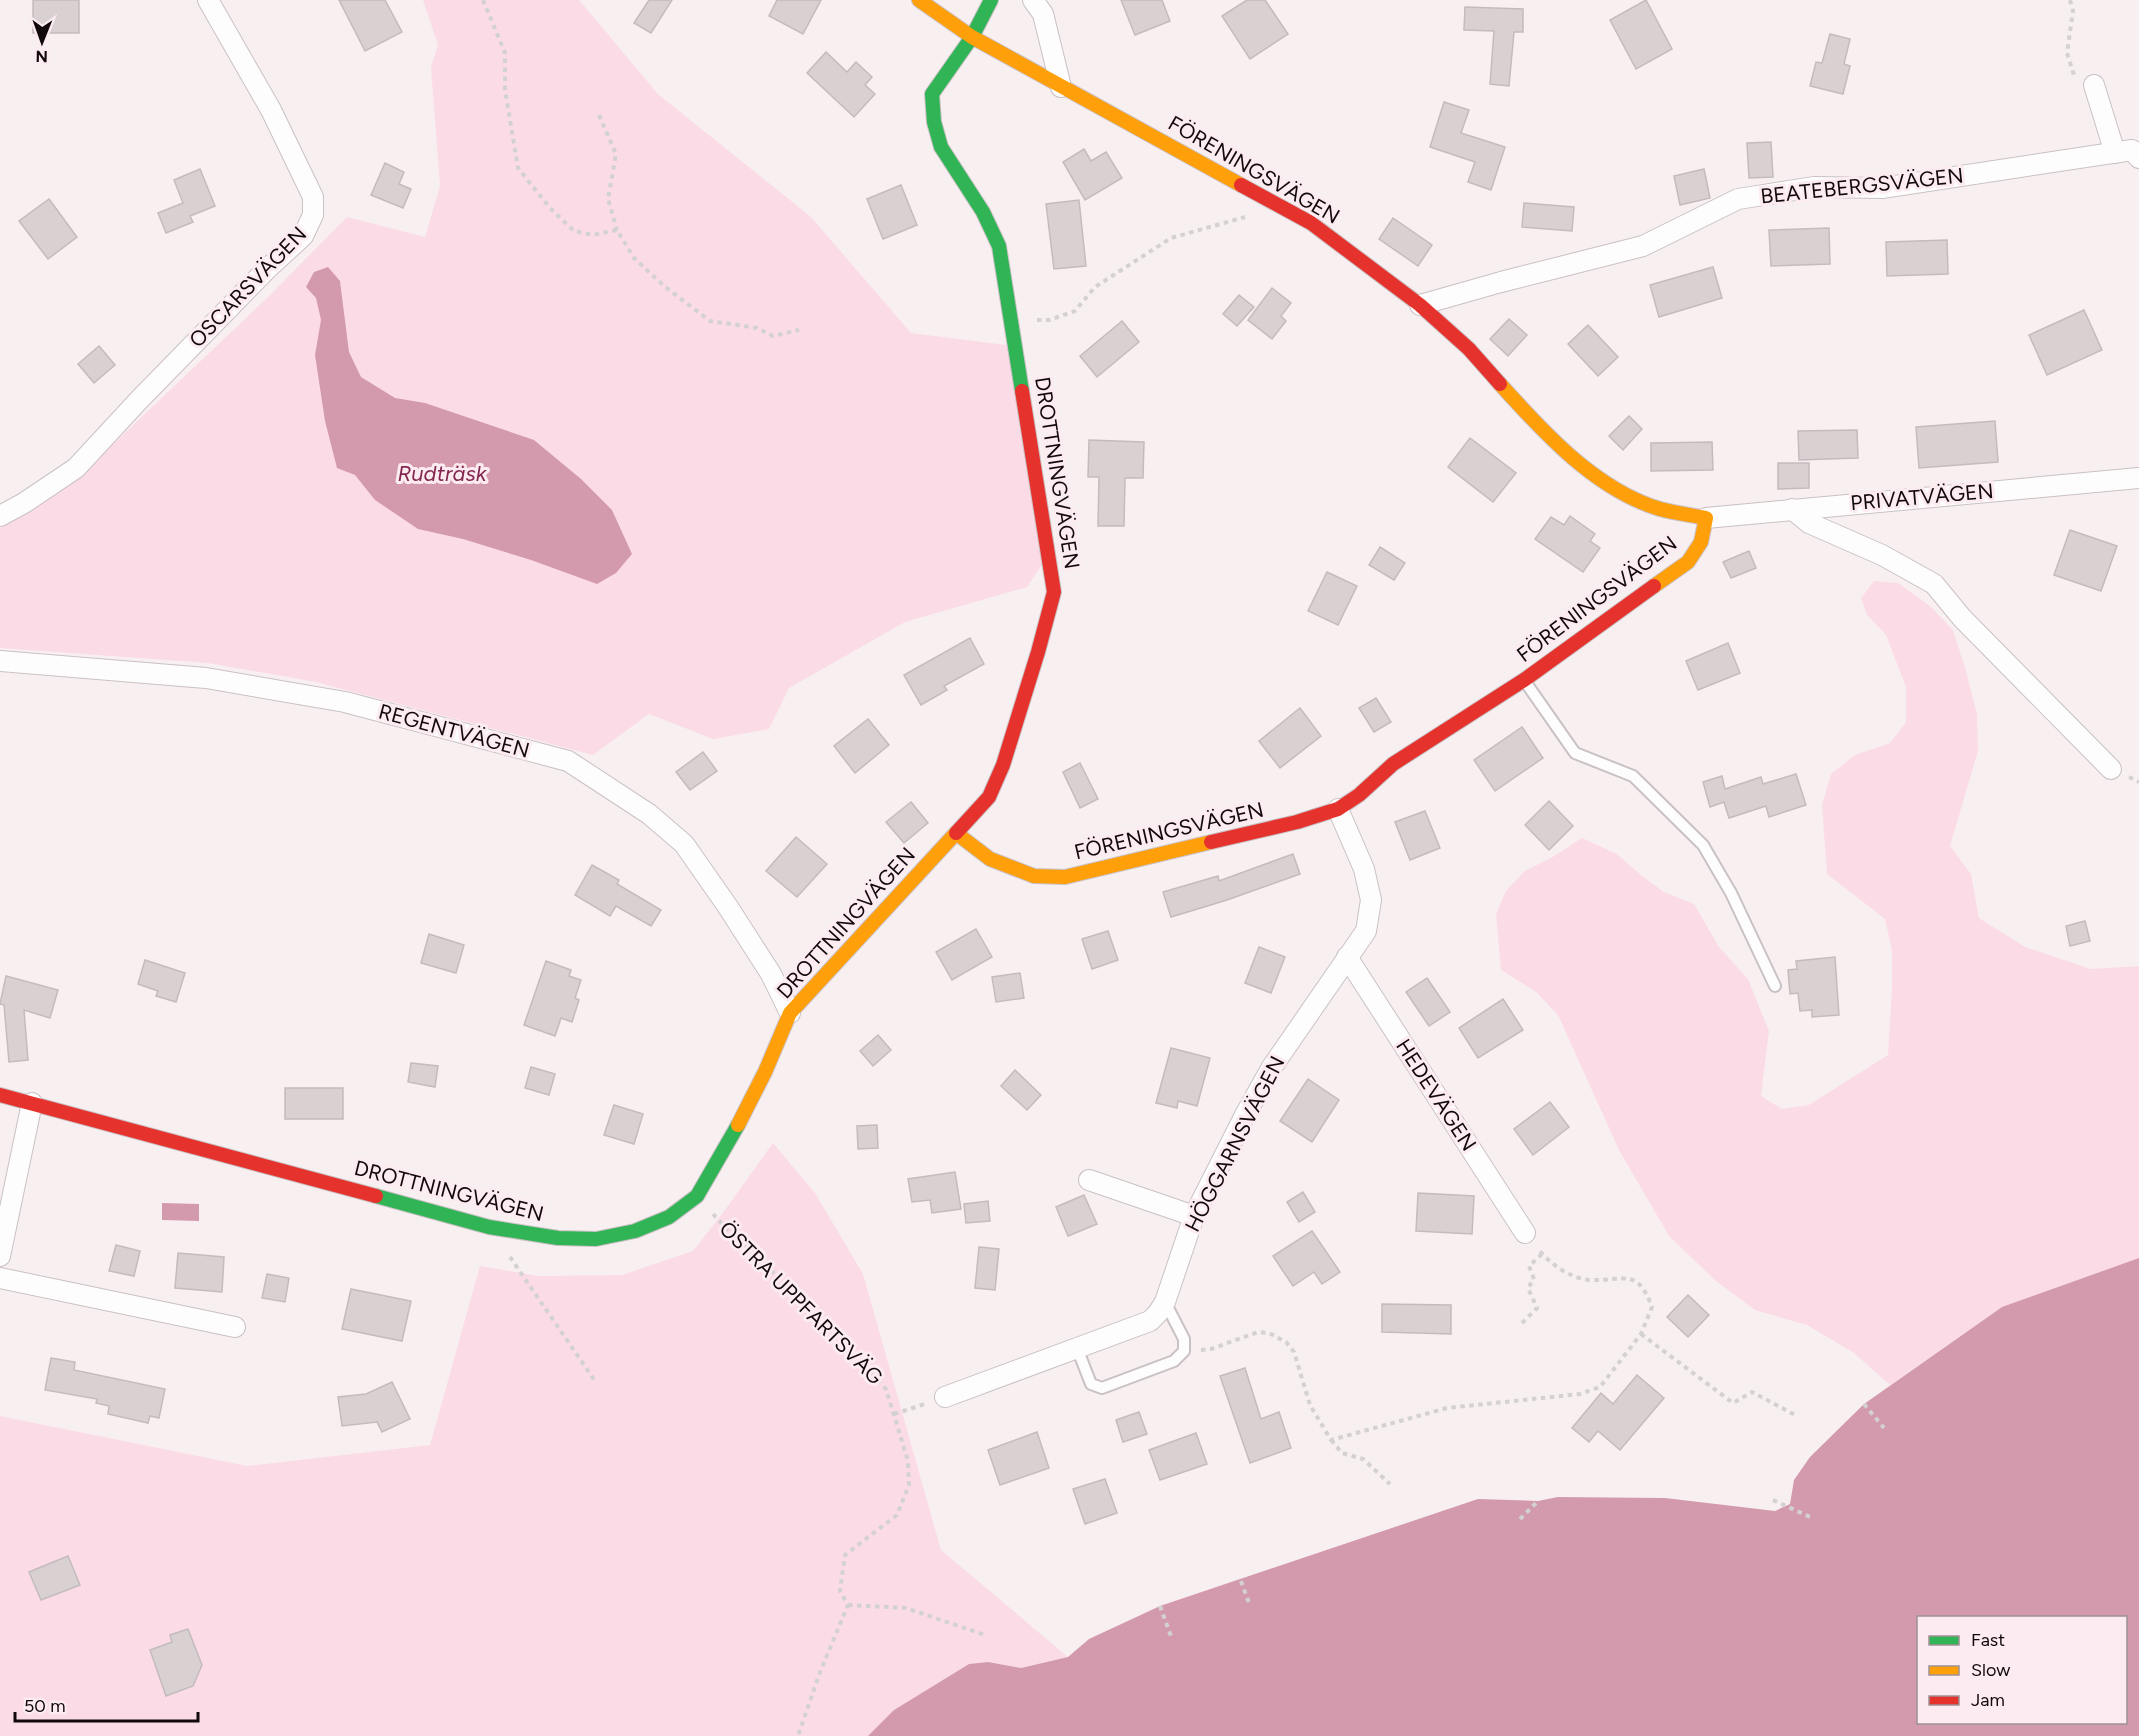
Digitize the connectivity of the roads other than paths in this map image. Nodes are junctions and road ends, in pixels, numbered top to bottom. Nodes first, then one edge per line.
1 (208, 0) edge
2 (919, 0) edge
3 (991, 0) edge
4 (1033, 0) edge
5 (972, 37) junction
6 (2094, 85) road end
7 (1061, 87) junction
8 (2115, 153) junction
9 (2139, 158) edge
10 (1420, 305) junction
11 (2139, 478) edge
12 (1792, 509) junction
13 (0, 516) edge
14 (1706, 518) junction
15 (0, 661) edge
16 (1524, 680) junction
17 (2111, 769) dead end
18 (1338, 809) junction
19 (956, 833) junction
20 (1347, 957) junction
21 (1775, 986) dead end
22 (790, 1013) junction
23 (0, 1095) edge
24 (32, 1104) junction
25 (1089, 1180) dead end
26 (1194, 1216) junction
27 (1525, 1233) road end
28 (0, 1256) edge
29 (0, 1278) edge
30 (1165, 1302) junction
31 (235, 1328) dead end
32 (1077, 1348) junction
33 (945, 1397) road end

1 - 13 street, OSCARSVÄGEN
2 - 5 street, FÖRENINGSVÄGEN
3 - 5 street, DROTTNINGVÄGEN
4 - 7 street
5 - 7 street, FÖRENINGSVÄGEN
5 - 19 street, DROTTNINGVÄGEN
6 - 8 street
7 - 10 street, FÖRENINGSVÄGEN
8 - 9 street, BEATEBERGSVÄGEN
8 - 10 street, BEATEBERGSVÄGEN
10 - 14 street, FÖRENINGSVÄGEN
11 - 12 street, PRIVATVÄGEN
12 - 14 street, PRIVATVÄGEN
12 - 17 street
14 - 16 street, FÖRENINGSVÄGEN
15 - 22 street, REGENTVÄGEN
16 - 18 street, FÖRENINGSVÄGEN
16 - 21 lane
18 - 19 street, FÖRENINGSVÄGEN
18 - 20 street, HÖGGARNSVÄGEN
19 - 22 street, DROTTNINGVÄGEN
20 - 26 street, HÖGGARNSVÄGEN
20 - 27 street, HEDEVÄGEN
22 - 24 street, DROTTNINGVÄGEN
23 - 24 street, DROTTNINGVÄGEN
24 - 28 street
25 - 26 street
26 - 30 street, HÖGGARNSVÄGEN
29 - 31 street
30 - 32 street, HÖGGARNSVÄGEN
30 - 32 lane
32 - 33 street, HÖGGARNSVÄGEN

